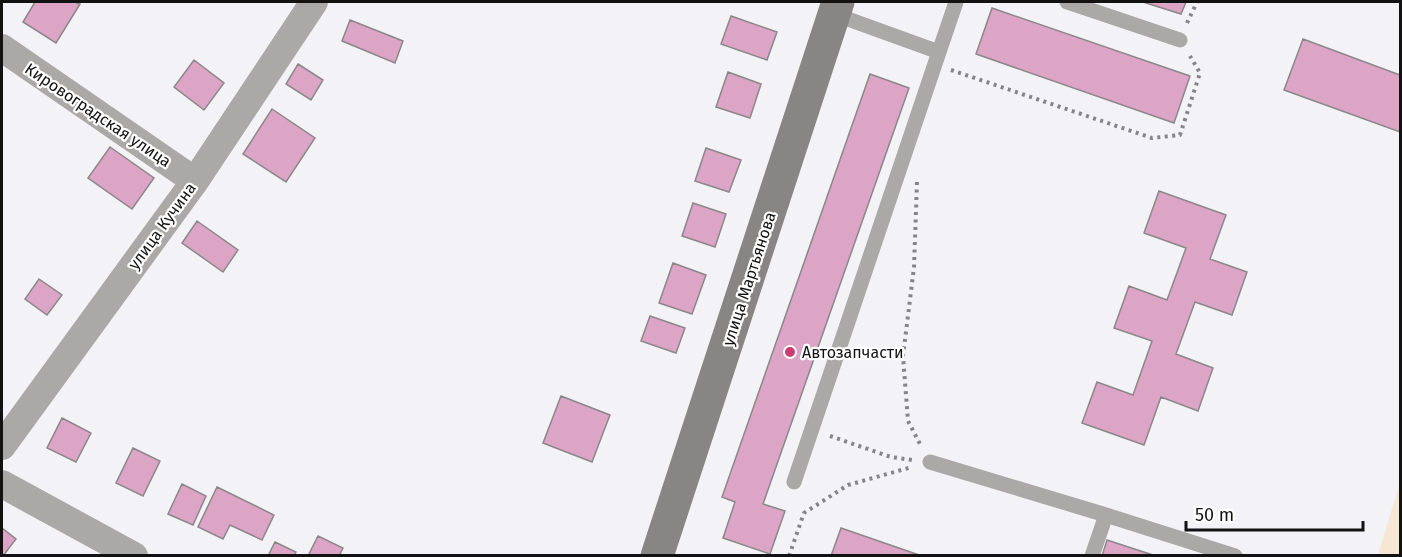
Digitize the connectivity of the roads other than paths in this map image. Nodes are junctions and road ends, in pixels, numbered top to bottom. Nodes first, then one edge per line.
1 (314, 2) edge
2 (956, 2) edge
3 (1067, 2) edge
4 (836, 8) edge
5 (1180, 40) road end
6 (2, 48) edge
7 (936, 58) junction
8 (195, 181) junction
9 (2, 446) edge
10 (930, 462) road end
11 (795, 482) dead end
12 (2, 484) edge
13 (1106, 515) junction
14 (663, 554) edge
15 (134, 555) edge
16 (1092, 555) edge
17 (1235, 555) edge

1 - 8 street, улица Кучина
2 - 7 lane
3 - 5 lane
4 - 7 lane
4 - 14 main road, улица Мартьянова
6 - 8 street, Кировоградская улица
7 - 11 lane
8 - 9 street, улица Кучина
10 - 13 lane
12 - 15 street
13 - 16 lane
13 - 17 lane

